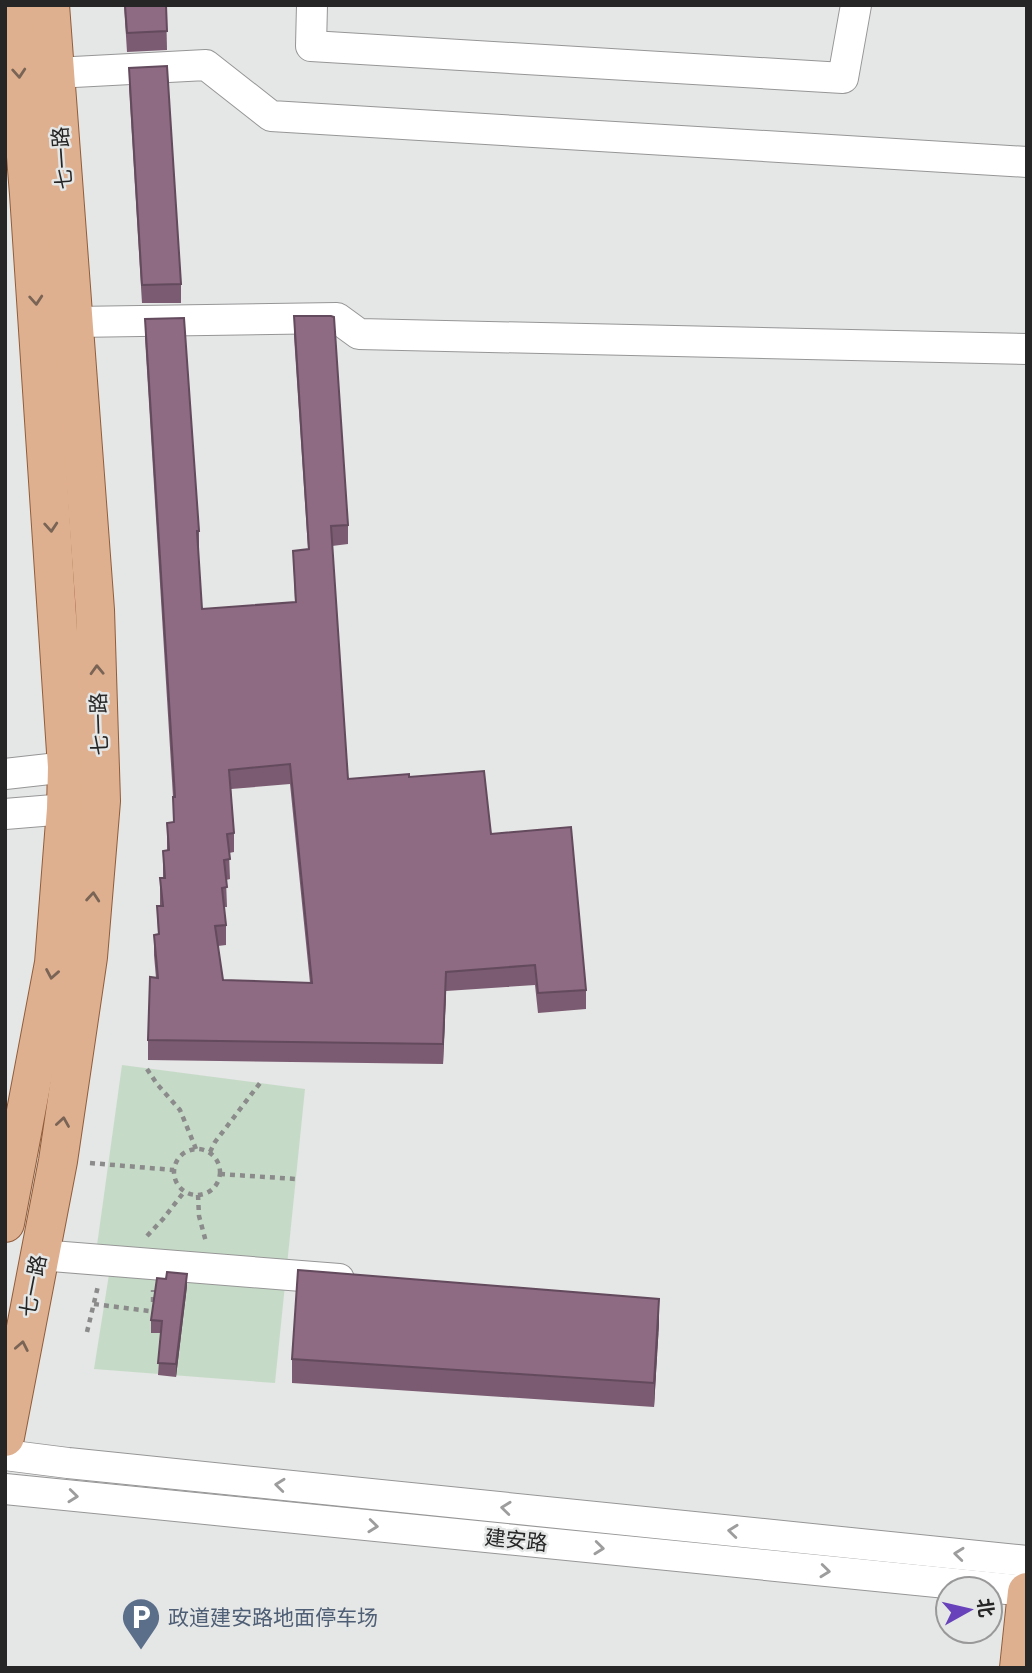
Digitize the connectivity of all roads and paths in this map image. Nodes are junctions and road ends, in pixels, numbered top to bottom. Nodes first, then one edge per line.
1 (14, 5) edge
2 (50, 5) edge
3 (312, 5) edge
4 (856, 5) edge
5 (55, 73) junction
6 (1027, 162) edge
7 (17, 195) edge
8 (74, 322) junction
9 (1027, 349) edge
10 (67, 767) junction
11 (5, 774) edge
12 (66, 809) junction
13 (5, 814) edge
14 (147, 1069) dead end
15 (260, 1083) dead end
16 (196, 1149) junction
17 (210, 1152) junction
18 (58, 1161) junction
19 (174, 1170) junction
20 (220, 1174) junction
21 (296, 1179) dead end
22 (184, 1192) junction
23 (198, 1195) junction
24 (5, 1223) edge
25 (39, 1255) junction
26 (104, 1261) junction
27 (222, 1270) junction
28 (368, 1282) edge
29 (94, 1304) junction
30 (149, 1311) edge
31 (87, 1332) dead end
32 (5, 1437) edge
33 (5, 1455) edge
34 (5, 1489) edge
35 (1027, 1561) edge
36 (1027, 1592) edge
37 (1019, 1668) edge

1 -> 7 main road, 七一路
2 - 5 main road, 七一路
3 - 4 street
5 - 6 street
5 - 8 main road, 七一路
7 -> 10 main road, 七一路
8 - 9 street
18 -> 8 main road, 七一路
10 - 11 street
10 - 12 main road, 七一路
12 - 13 street
12 -> 24 main road, 七一路
14 - 16 path
15 - 17 path
16 - 17 path
16 - 19 path
17 - 20 path
18 - 19 path
18 - 25 main road, 七一路
19 - 22 path
20 - 21 path
20 - 23 path
22 - 23 path
22 - 26 path
23 - 27 path
25 - 26 street
32 -> 25 main road, 七一路
26 - 27 street
26 - 29 path
27 - 28 street
29 - 30 path
29 - 31 path
35 -> 33 street
34 -> 36 street, 建安路
36 - 37 main road

